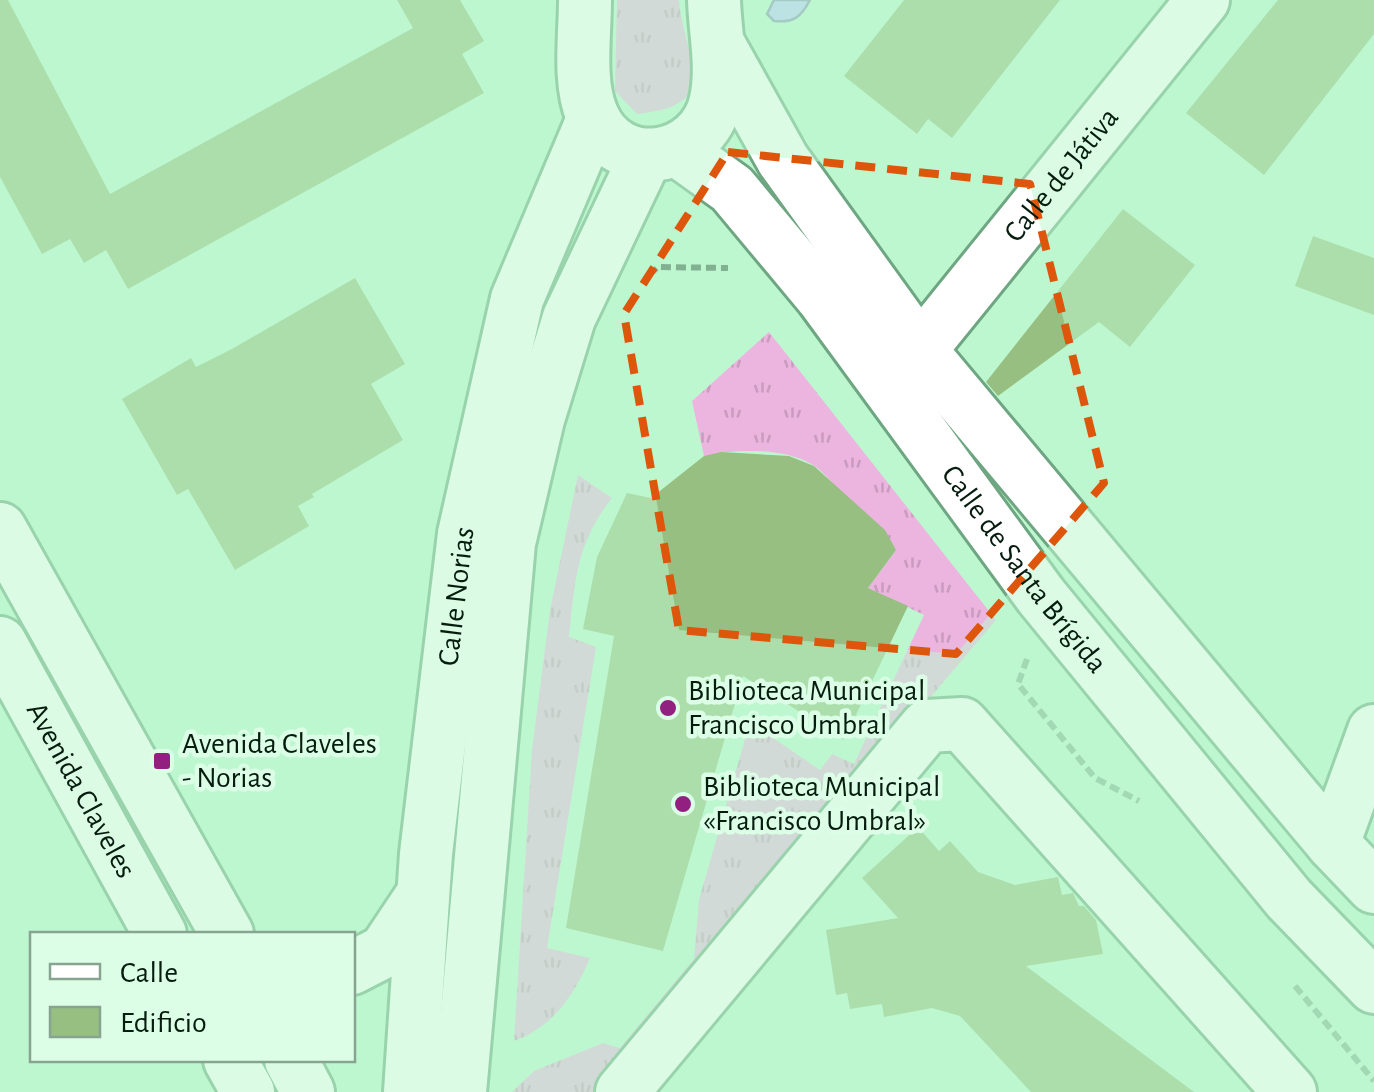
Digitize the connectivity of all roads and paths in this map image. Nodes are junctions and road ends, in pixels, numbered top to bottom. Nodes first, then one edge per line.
1 (585, 0) edge
2 (1202, 0) edge
3 (717, 24) edge
4 (593, 119) junction
5 (662, 153) junction
6 (740, 274) dead end
7 (646, 278) dead end
8 (920, 350) junction
9 (0, 529) edge
10 (0, 643) edge
11 (1374, 731) edge
12 (1333, 844) junction
13 (1374, 887) edge
14 (423, 893) junction
15 (159, 932) edge
16 (226, 932) edge
17 (355, 966) edge
18 (1374, 987) edge
19 (231, 1062) edge
20 (292, 1062) edge
21 (248, 1092) edge
22 (308, 1092) edge
23 (410, 1092) edge
24 (460, 1092) edge
25 (622, 1092) edge
26 (1290, 1092) edge

1 - 4 street
2 - 8 street, Calle de Játiva
3 - 5 street, Calle Norias
3 - 8 street, Calle de Santa Brígida
4 - 5 street, Calle de Santa Brígida
4 - 14 street, Calle Norias
5 - 18 street, Calle de Santa Brígida
5 - 24 street, Calle Norias
6 - 7 path
8 - 12 street, Calle de Santa Brígida
9 - 16 street
10 - 15 street, Avenida Claveles
11 - 12 street
12 - 13 street, Calle de Santa Brígida
14 - 17 street
14 - 23 street, Calle Norias
19 - 21 street
20 - 22 street
25 - 26 street

